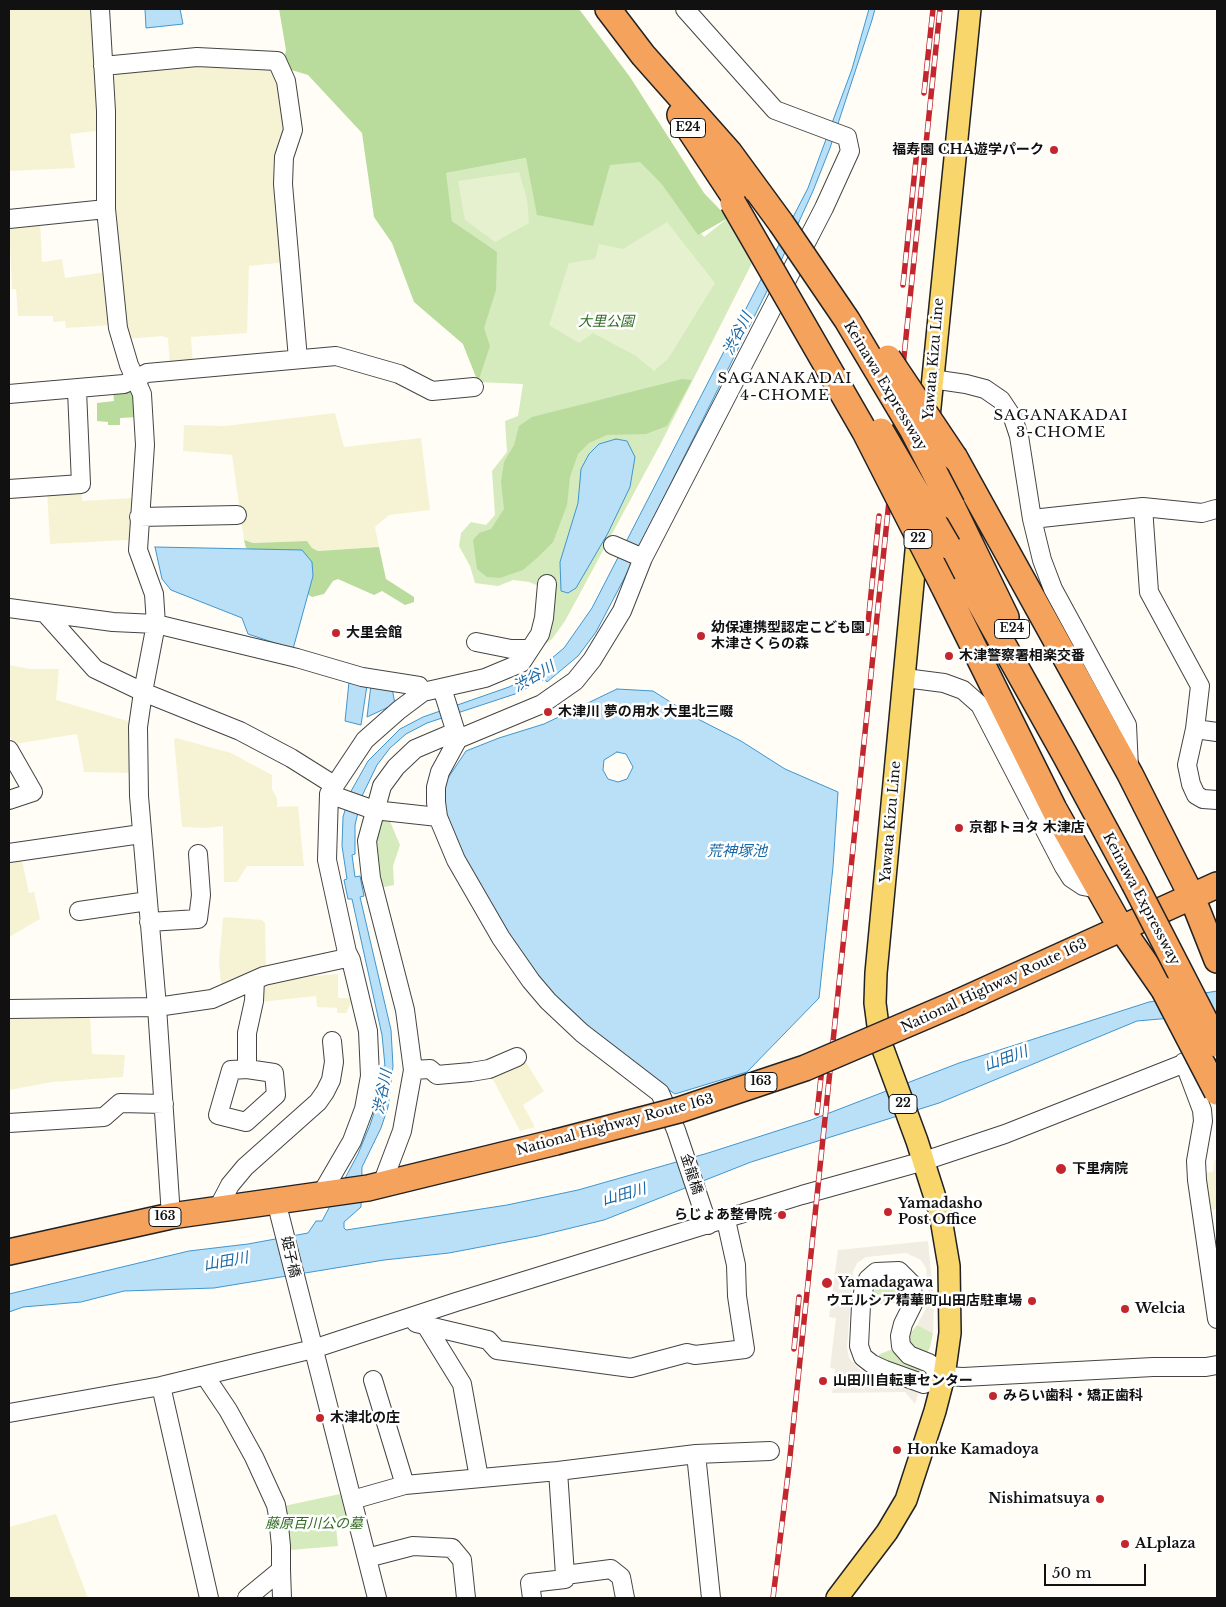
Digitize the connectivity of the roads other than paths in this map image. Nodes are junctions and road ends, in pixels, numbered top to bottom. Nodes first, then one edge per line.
1 (100, 9) edge
2 (608, 9) edge
3 (685, 9) edge
4 (970, 9) edge
5 (643, 55) junction
6 (103, 66) junction
7 (734, 201) junction
8 (106, 209) junction
9 (9, 219) edge
10 (781, 223) junction
11 (298, 359) junction
12 (932, 379) junction
13 (135, 380) junction
14 (474, 387) dead end
15 (77, 390) junction
16 (9, 394) edge
17 (9, 489) edge
18 (1143, 507) junction
19 (1217, 508) edge
20 (237, 515) dead end
21 (139, 517) junction
22 (1032, 520) junction
23 (613, 545) dead end
24 (643, 558) junction
25 (547, 584) dead end
26 (9, 608) edge
27 (45, 613) junction
28 (156, 624) junction
29 (476, 642) dead end
30 (529, 649) junction
31 (905, 678) junction
32 (143, 692) junction
33 (423, 692) junction
34 (443, 692) junction
35 (1195, 729) junction
36 (455, 732) junction
37 (1217, 732) edge
38 (9, 750) edge
39 (1065, 755) junction
40 (1130, 774) junction
41 (333, 791) junction
42 (9, 800) edge
43 (1217, 800) edge
44 (371, 809) junction
45 (438, 817) junction
46 (141, 834) junction
47 (11, 848) edge
48 (1170, 853) junction
49 (198, 854) dead end
50 (1217, 878) edge
51 (1217, 885) edge
52 (1100, 892) junction
53 (1217, 900) edge
54 (148, 901) junction
55 (1168, 908) junction
56 (79, 911) dead end
57 (149, 922) junction
58 (1121, 928) junction
59 (1078, 947) junction
60 (1213, 951) edge
61 (347, 952) junction
62 (1152, 961) junction
63 (255, 980) junction
64 (158, 1007) junction
65 (9, 1009) edge
66 (332, 1041) dead end
67 (1217, 1044) edge
68 (1217, 1050) edge
69 (517, 1056) dead end
70 (1184, 1062) junction
71 (247, 1069) dead end
72 (413, 1070) junction
73 (1217, 1092) edge
74 (164, 1104) junction
75 (9, 1123) edge
76 (924, 1161) junction
77 (375, 1186) junction
78 (322, 1195) junction
79 (276, 1201) junction
80 (217, 1210) junction
81 (171, 1216) junction
82 (726, 1220) junction
83 (706, 1221) junction
84 (9, 1252) edge
85 (1213, 1265) edge
86 (1217, 1319) edge
87 (419, 1321) junction
88 (313, 1349) junction
89 (1217, 1364) edge
90 (205, 1376) junction
91 (944, 1376) junction
92 (372, 1380) dead end
93 (161, 1386) junction
94 (9, 1413) edge
95 (770, 1451) dead end
96 (696, 1454) junction
97 (558, 1471) junction
98 (479, 1478) junction
99 (404, 1484) junction
100 (352, 1500) junction
101 (367, 1558) junction
102 (281, 1570) junction
103 (565, 1575) junction
104 (209, 1598) edge
105 (247, 1598) edge
106 (282, 1598) edge
107 (377, 1598) edge
108 (466, 1598) edge
109 (532, 1598) edge
110 (625, 1598) edge
111 (711, 1598) edge
112 (837, 1598) edge

1 - 6 street
2 - 5 highway, Keinawa Expressway / E24
3 - 24 street
4 - 12 main road, Yawata Kizu Line / 22
5 - 7 highway, Keinawa Expressway / E24
5 - 10 highway, Keinawa Expressway / E24
6 - 8 street
6 - 11 street
7 - 39 highway, Keinawa Expressway / E24, bridge
7 - 52 highway, bridge
8 - 9 street
8 - 13 street
10 - 39 highway, Keinawa Expressway / E24, bridge
10 - 40 highway, bridge
11 - 13 street
11 - 14 street
12 - 22 street
12 - 31 main road, Yawata Kizu Line / 22
13 - 15 street
13 - 21 street
15 - 16 street
15 - 17 street
18 - 19 street
18 - 22 street
18 - 35 street
20 - 21 street
21 - 28 street
22 - 40 street
23 - 24 street
24 - 36 street
25 - 30 street
26 - 27 street
27 - 28 street
27 - 32 street
28 - 32 street
28 - 33 street
29 - 30 street
30 - 34 street
31 - 52 street
31 - 76 main road, Yawata Kizu Line / 22
32 - 41 street
32 - 46 street
33 - 34 street
33 - 41 street
34 - 36 street
35 - 37 street
35 - 43 street
36 - 44 street
36 - 45 street, 金龍橋
38 - 42 street
39 - 67 highway, Keinawa Expressway / E24, bridge
40 - 48 highway
41 - 44 street
41 - 61 street
44 - 45 street
44 - 72 street
45 - 83 street, 金龍橋
46 - 47 street
46 - 54 street
48 - 50 highway
48 - 55 highway
48 - 55 highway
49 - 57 street
51 - 55 highway, National Highway Route 163 / 163
52 - 55 highway
52 - 58 highway
52 - 59 highway
53 - 60 highway
54 - 56 street
54 - 57 street
55 - 58 highway, National Highway Route 163 / 163
55 - 60 highway
55 - 62 highway
57 - 64 street
58 - 59 highway, National Highway Route 163 / 163
58 - 62 highway
59 - 77 highway, National Highway Route 163 / 163, bridge
61 - 63 street
61 - 78 street
62 - 73 highway, bridge
63 - 64 street
63 - 71 street
64 - 65 street
64 - 74 street
66 - 80 street
68 - 70 street
69 - 72 street
70 - 76 street
70 - 85 street
72 - 77 street
74 - 75 street
74 - 81 street
76 - 82 street
76 - 91 main road, Yawata Kizu Line / 22
77 - 78 highway, National Highway Route 163 / 163
78 - 79 highway, National Highway Route 163 / 163
79 - 80 highway, National Highway Route 163 / 163
79 - 88 street, 姫子橋
80 - 81 highway, National Highway Route 163 / 163
81 - 84 highway, National Highway Route 163 / 163
82 - 83 street
82 - 87 street
83 - 87 street
85 - 86 street
87 - 88 street
87 - 98 street
88 - 90 street
88 - 100 street, 姫子橋
89 - 91 street
90 - 93 street
90 - 102 street
91 - 91 street
91 - 112 main road, Yawata Kizu Line / 22
92 - 99 street
93 - 94 street
93 - 104 street
95 - 96 street
96 - 97 street
96 - 111 street
97 - 98 street
97 - 103 street
98 - 99 street
99 - 100 street
100 - 101 street, 姫子橋
101 - 107 street, 姫子橋
101 - 108 street
102 - 105 street
102 - 106 street
103 - 109 street
103 - 110 street

